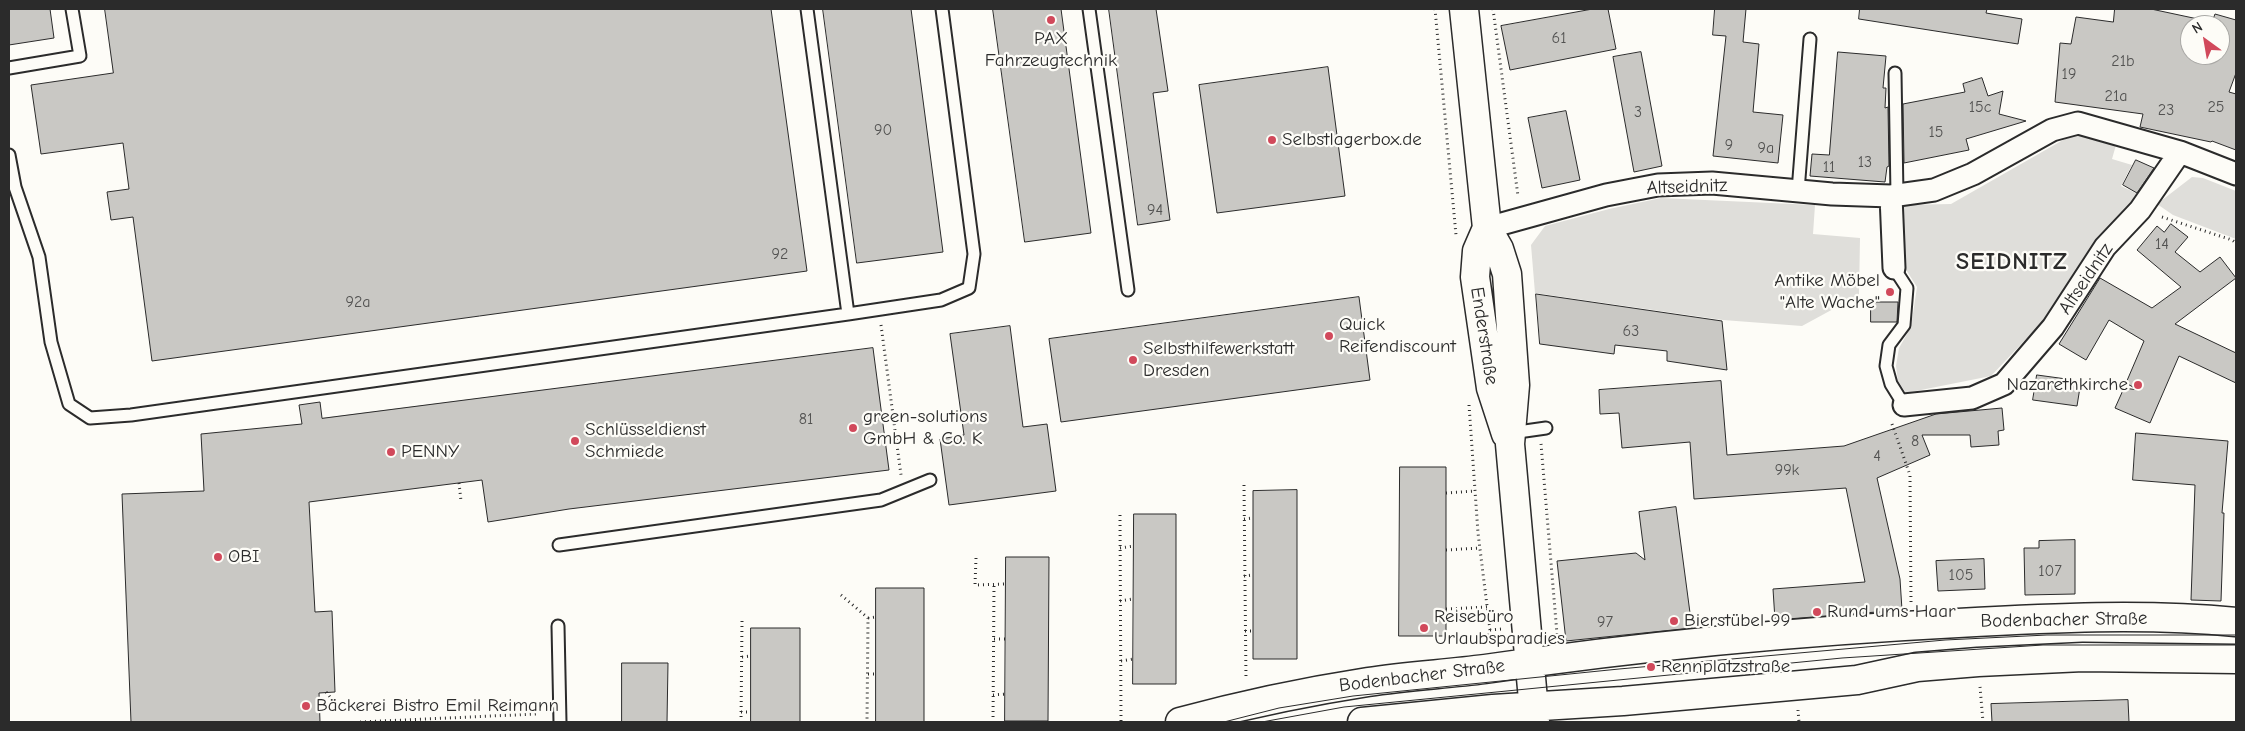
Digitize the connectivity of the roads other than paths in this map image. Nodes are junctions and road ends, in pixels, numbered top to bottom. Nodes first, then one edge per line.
1 (72, 9) edge
2 (807, 9) edge
3 (942, 9) edge
4 (1089, 9) edge
5 (1464, 9) edge
6 (1810, 39) dead end
7 (9, 68) edge
8 (1895, 73) dead end
9 (2180, 152) junction
10 (9, 155) edge
11 (2236, 174) edge
12 (1798, 191) junction
13 (1894, 195) junction
14 (1486, 228) junction
15 (1894, 268) joint
16 (1128, 290) dead end
17 (848, 314) junction
18 (1904, 405) joint
19 (1546, 428) dead end
20 (1510, 438) junction
21 (930, 480) dead end
22 (559, 545) dead end
23 (2236, 622) edge
24 (558, 626) dead end
25 (2236, 659) edge
26 (1530, 662) junction
27 (1535, 714) edge
28 (560, 722) edge
29 (1180, 722) edge
30 (1362, 722) edge

1 - 7 lane
2 - 17 lane
3 - 17 lane
4 - 16 lane
5 - 14 street, Enderstraße
6 - 12 lane
8 - 13 lane
9 - 11 street, Altseidnitz
9 - 13 street, Altseidnitz
9 - 18 street, Altseidnitz
10 - 17 lane
12 - 13 street, Altseidnitz
12 - 14 street, Altseidnitz
13 - 15 street
14 - 20 street, Enderstraße
15 - 18 lane
19 - 20 lane
20 - 26 street, Enderstraße
21 - 22 lane
23 - 26 street, Bodenbacher Straße
24 - 28 lane
25 - 27 street, Bodenbacher Straße
26 - 27 street
26 - 29 street, Bodenbacher Straße
27 - 30 street, Bodenbacher Straße

